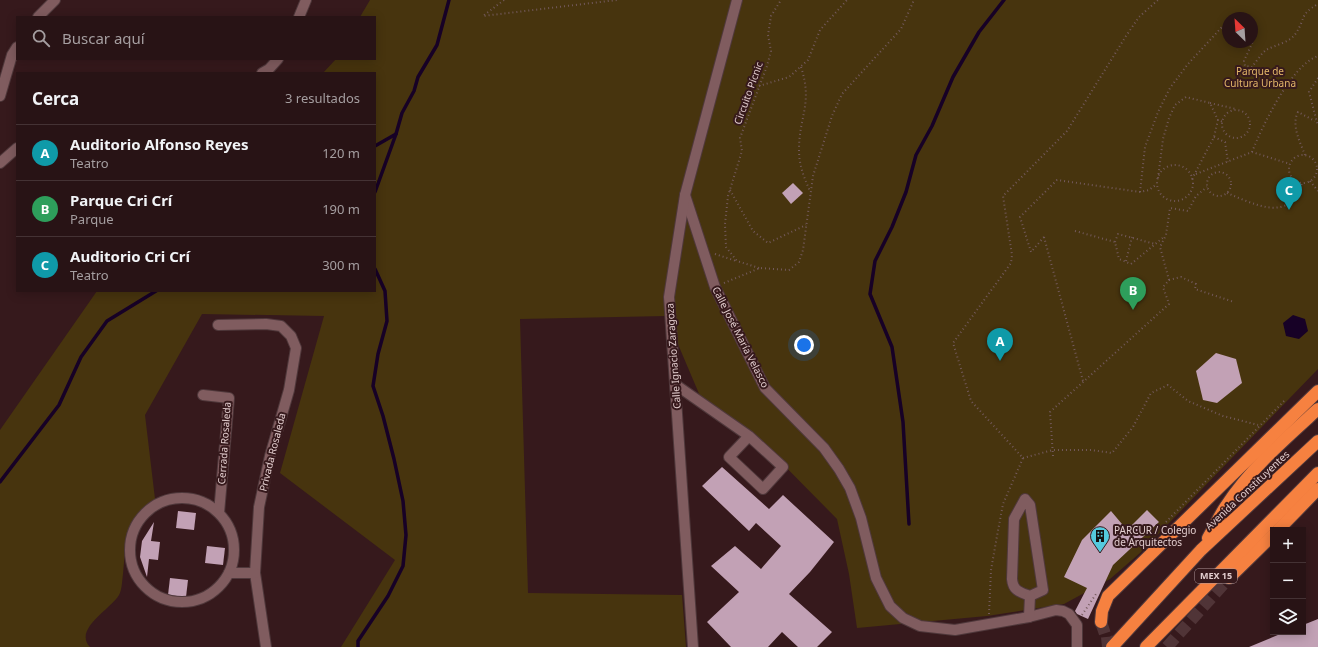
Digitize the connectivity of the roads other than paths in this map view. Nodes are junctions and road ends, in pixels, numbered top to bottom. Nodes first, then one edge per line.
1 (55, 0) edge
2 (306, 0) edge
3 (737, 0) edge
4 (39, 16) edge
5 (299, 16) edge
6 (16, 49) edge
7 (277, 60) edge
8 (264, 72) edge
9 (0, 96) edge
10 (16, 149) edge
11 (0, 163) edge
12 (685, 195) junction
13 (218, 325) dead end
14 (676, 385) junction
15 (1318, 391) edge
16 (203, 395) dead end
17 (1318, 409) edge
18 (749, 436) junction
19 (1318, 441) edge
20 (1318, 473) edge
21 (1318, 489) edge
22 (219, 513) junction
23 (1281, 527) edge
24 (1270, 538) edge
25 (1201, 550) junction
26 (229, 573) junction
27 (256, 573) junction
28 (1229, 578) tunnel mouth
29 (1030, 596) junction
30 (1029, 617) junction
31 (1101, 622) tunnel mouth
32 (266, 647) edge
33 (693, 647) edge
34 (1077, 647) edge
35 (1112, 647) edge
36 (1146, 647) edge

1 - 4 street
2 - 5 street
3 - 12 street, Calle Ignacio Zaragoza
6 - 9 street
7 - 8 street
10 - 11 street
12 - 14 street, Calle Ignacio Zaragoza
12 - 30 street, Calle José María Velasco
13 - 27 street, Privada Rosaleda
14 - 18 street
14 - 33 street, Calle Ignacio Zaragoza
15 - 31 highway
16 - 22 street, Cerrada Rosaleda
17 - 25 highway
18 - 18 street
19 - 25 highway, Avenida Constituyentes / MEX 15
20 - 36 highway, MEX 15
21 - 23 highway
22 - 26 street
22 - 26 street
24 - 28 highway
25 - 35 highway, Avenida Constituyentes / MEX 15
26 - 27 street
27 - 32 street, Privada Rosaleda
29 - 29 street
29 - 30 street
30 - 34 street, Calle José María Velasco

